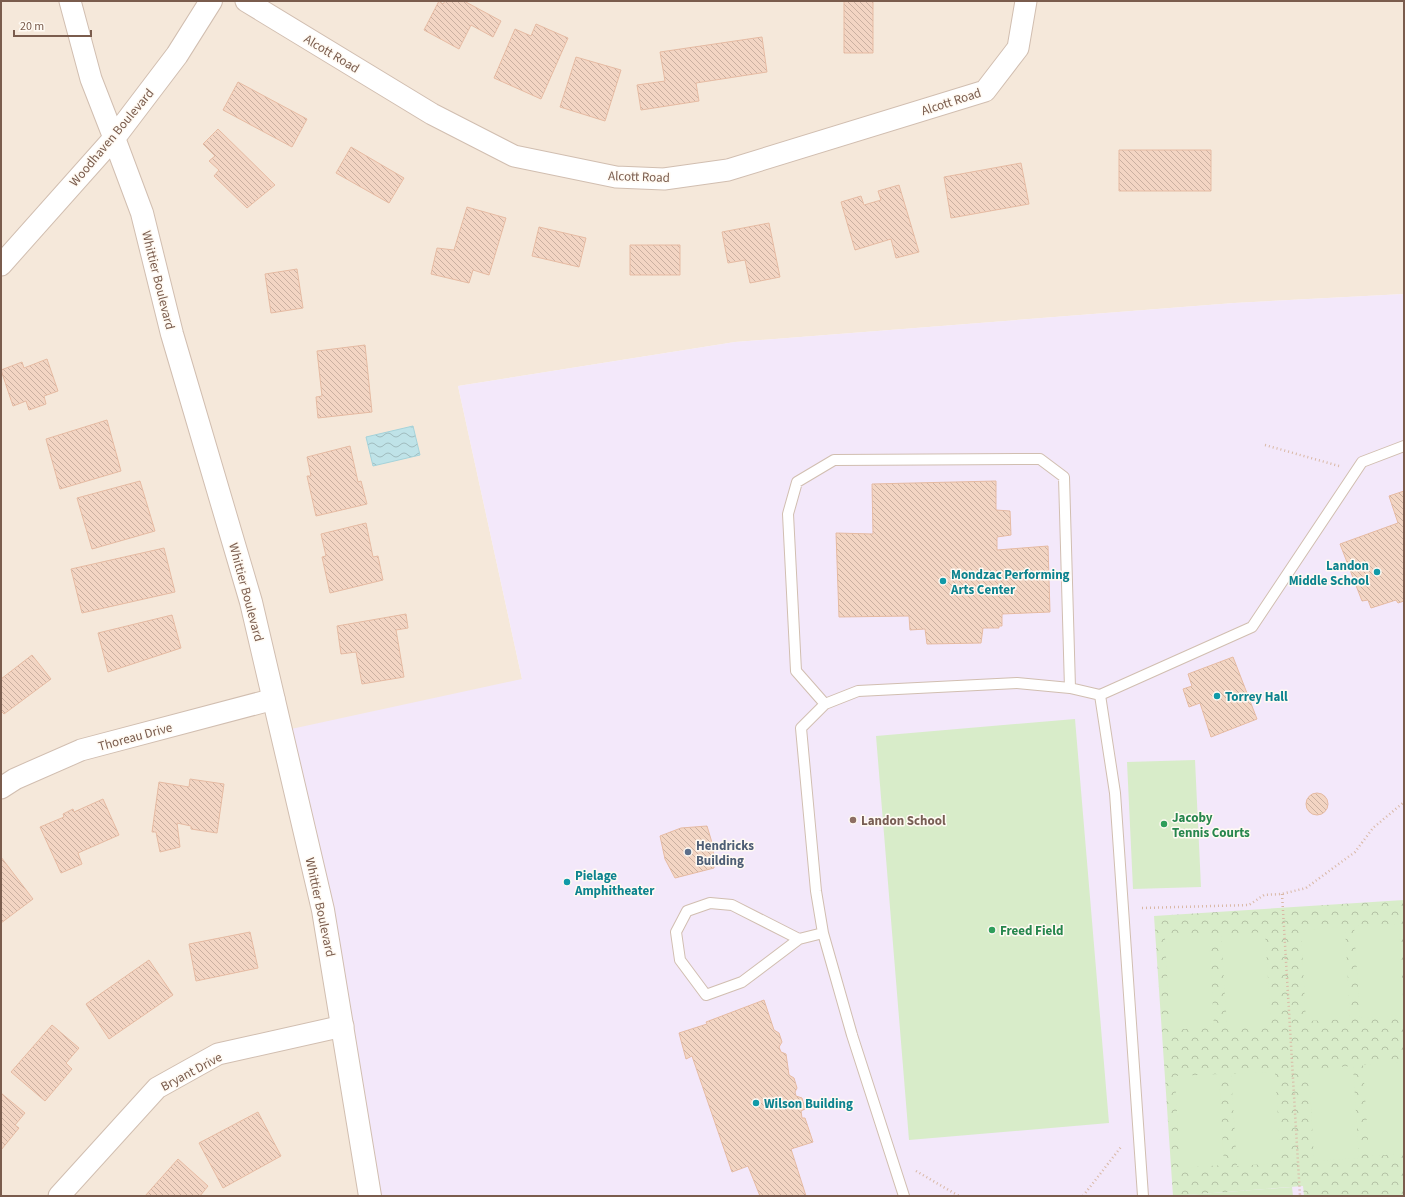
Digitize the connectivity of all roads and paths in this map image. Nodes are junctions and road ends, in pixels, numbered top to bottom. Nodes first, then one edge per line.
1 (70, 1) edge
2 (212, 1) edge
3 (246, 1) edge
4 (1026, 1) edge
5 (114, 138) junction
6 (1, 265) edge
7 (1265, 445) dead end
8 (1404, 446) edge
9 (1343, 467) dead end
10 (1070, 688) junction
11 (1100, 696) junction
12 (274, 699) junction
13 (825, 704) junction
14 (1, 788) edge
15 (1404, 802) edge
16 (1282, 894) junction
17 (1138, 908) dead end
18 (823, 933) junction
19 (799, 939) junction
20 (343, 1026) junction
21 (1138, 1126) junction
22 (892, 1157) junction
23 (60, 1196) edge
24 (370, 1196) edge
25 (904, 1196) edge
26 (959, 1196) edge
27 (1083, 1196) edge
28 (1143, 1196) edge
29 (1300, 1196) edge

1 - 5 street, Whittier Boulevard
2 - 5 street, Woodhaven Boulevard
3 - 4 street, Alcott Road
5 - 6 street, Woodhaven Boulevard
5 - 12 street, Whittier Boulevard
7 - 9 path
8 - 11 lane
10 - 11 lane
10 - 13 lane
10 - 13 lane
11 - 21 lane
12 - 14 street, Thoreau Drive
12 - 20 street, Whittier Boulevard
13 - 18 lane
15 - 16 path
16 - 17 path
16 - 29 path
18 - 19 lane
18 - 22 lane
19 - 19 lane
20 - 23 street, Bryant Drive
20 - 24 street, Whittier Boulevard
21 - 27 path
21 - 28 lane
22 - 25 lane
22 - 26 path

